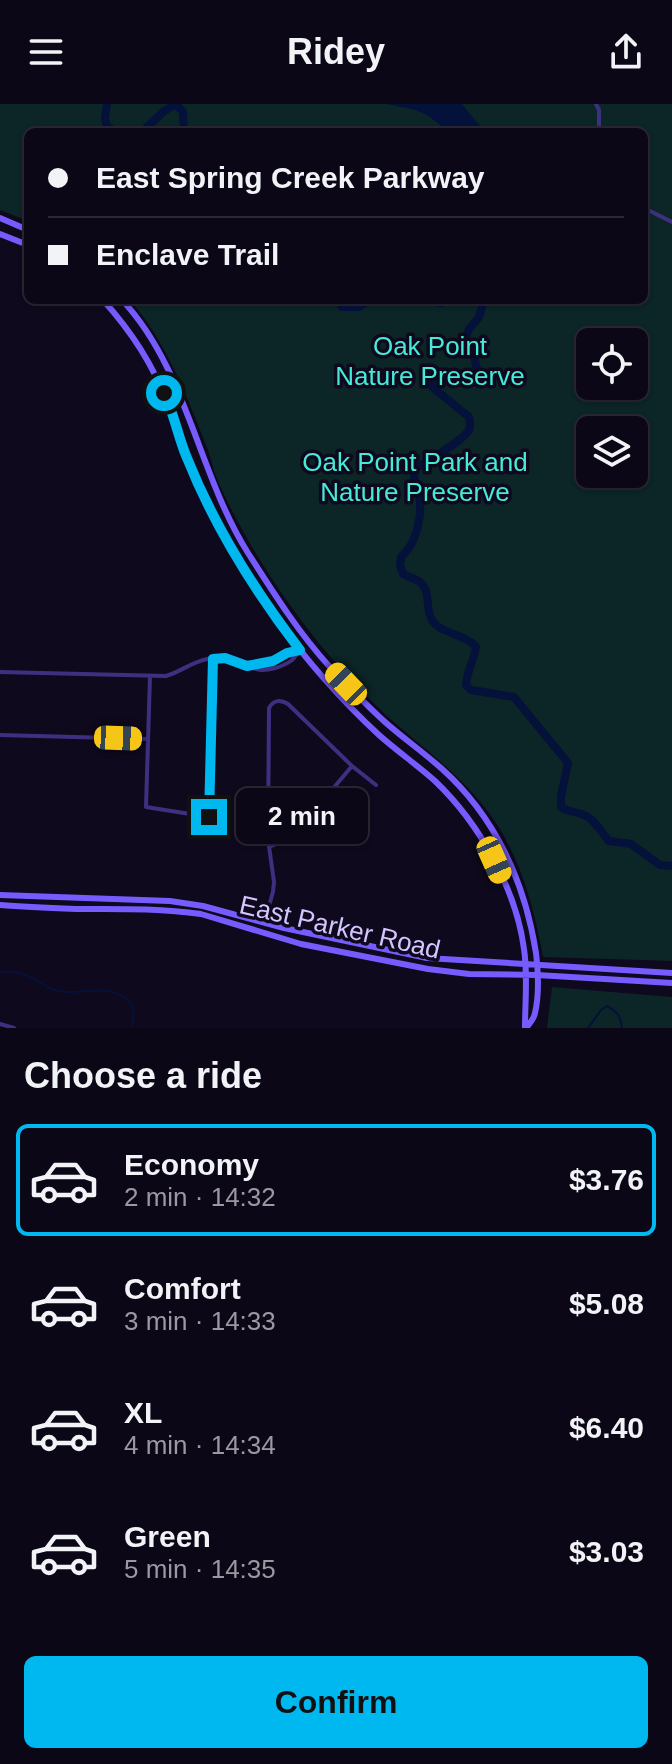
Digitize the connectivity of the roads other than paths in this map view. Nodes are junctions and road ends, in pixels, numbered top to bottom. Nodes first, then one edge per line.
1 (596, 104) edge
2 (599, 128) edge
3 (648, 210) edge
4 (0, 218) edge
5 (672, 222) edge
6 (24, 228) edge
7 (0, 234) edge
8 (24, 243) edge
9 (106, 304) edge
10 (125, 304) edge
11 (188, 421) junction
12 (176, 426) junction
13 (309, 642) junction
14 (300, 650) junction
15 (213, 659) junction
16 (0, 672) edge
17 (150, 676) junction
18 (0, 735) edge
19 (148, 739) junction
20 (409, 742) junction
21 (401, 753) junction
22 (352, 766) junction
23 (376, 785) dead end
24 (269, 847) junction
25 (0, 895) edge
26 (28, 896) junction
27 (54, 897) junction
28 (78, 898) junction
29 (128, 900) junction
30 (174, 902) junction
31 (0, 905) edge
32 (203, 906) junction
33 (27, 907) junction
34 (53, 908) junction
35 (129, 908) junction
36 (76, 909) junction
37 (173, 911) junction
38 (201, 914) junction
39 (264, 923) junction
40 (261, 933) junction
41 (383, 949) junction
42 (380, 961) junction
43 (525, 964) junction
44 (537, 965) junction
45 (672, 973) edge
46 (526, 975) junction
47 (537, 975) junction
48 (672, 983) edge
49 (0, 1024) edge
50 (14, 1028) edge
51 (526, 1028) edge

1 - 2 street
3 - 5 street
4 - 6 main road
7 - 8 main road
9 - 12 main road
10 - 11 main road
11 - 12 main road
11 - 13 main road
12 - 14 main road
13 - 14 main road
13 - 20 main road
14 - 15 street
14 - 21 main road
15 - 17 street
15 - 19 street
16 - 17 street
17 - 19 street
18 - 19 street
20 - 21 main road
20 - 44 main road
21 - 43 main road
22 - 23 street
22 - 24 street
22 - 24 street
24 - 39 street
25 - 26 main road, East Parker Road
26 - 27 main road, East Parker Road
26 - 33 main road
27 - 28 main road, East Parker Road
27 - 34 main road
28 - 29 main road, East Parker Road
28 - 36 main road
29 - 30 main road, East Parker Road
29 - 35 main road
30 - 32 main road, East Parker Road
30 - 37 main road
31 - 33 main road, East Parker Road
32 - 38 main road
32 - 39 main road, East Parker Road
33 - 34 main road, East Parker Road
34 - 36 main road, East Parker Road
35 - 36 main road, East Parker Road
35 - 37 main road, East Parker Road
37 - 38 main road, East Parker Road
38 - 40 main road, East Parker Road
39 - 40 main road
39 - 41 main road, East Parker Road
40 - 42 main road, East Parker Road
41 - 42 main road
41 - 43 main road, East Parker Road
42 - 46 main road, East Parker Road
43 - 44 main road, East Parker Road
43 - 46 main road
44 - 45 main road, East Parker Road
44 - 47 main road
46 - 47 main road, East Parker Road
46 - 51 main road
47 - 48 main road, East Parker Road
47 - 51 main road
49 - 50 street

